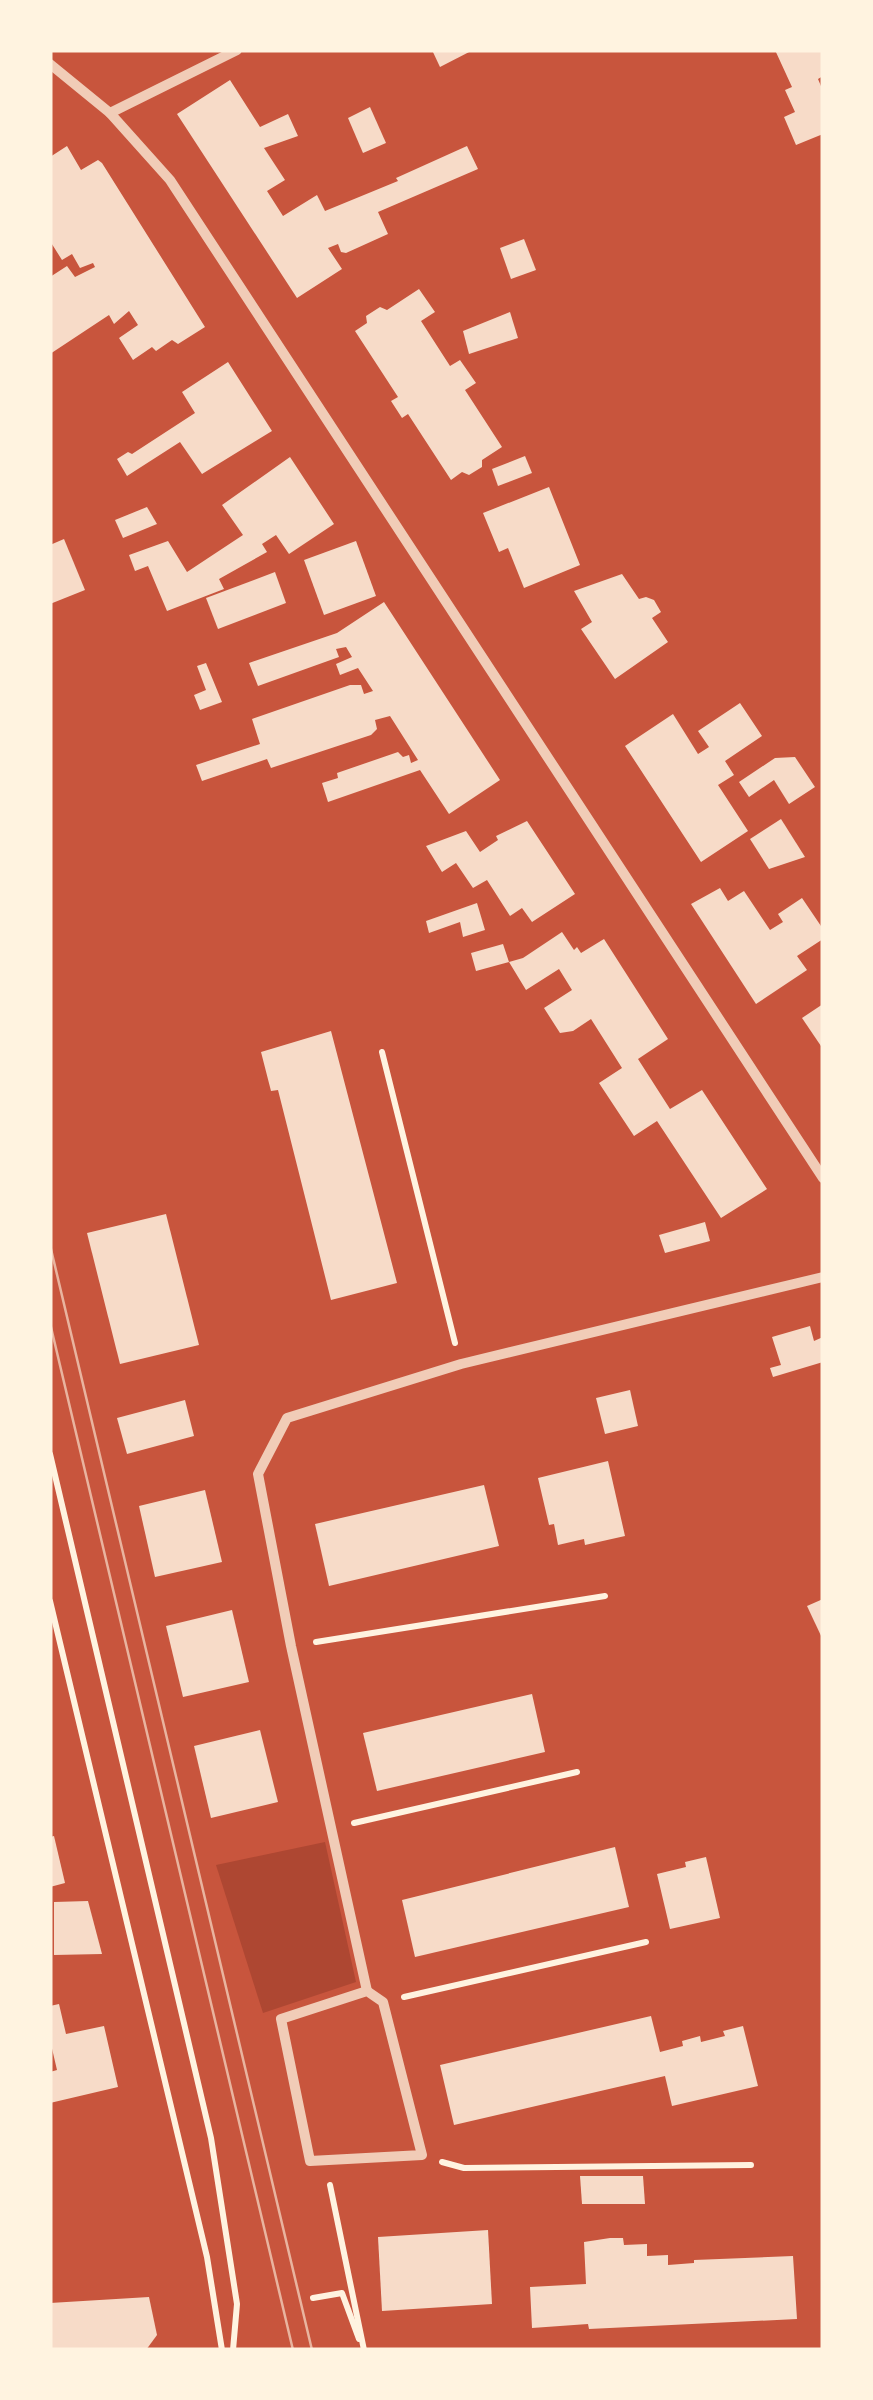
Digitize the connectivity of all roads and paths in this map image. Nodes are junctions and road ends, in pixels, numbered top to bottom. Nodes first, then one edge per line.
1 (237, 50) edge
2 (50, 64) edge
3 (110, 113) junction
4 (382, 1052) dead end
5 (823, 1178) edge
6 (823, 1277) edge
7 (460, 1364) junction
8 (50, 1454) edge
9 (605, 1596) dead end
10 (50, 1601) edge
11 (290, 1646) junction
12 (578, 1772) dead end
13 (333, 1828) junction
14 (646, 1942) dead end
15 (367, 1991) junction
16 (383, 2002) junction
17 (422, 2155) junction
18 (324, 2159) junction
19 (751, 2165) dead end
20 (313, 2298) dead end
21 (222, 2350) edge
22 (233, 2350) edge
23 (363, 2350) edge

1 - 3 street
2 - 3 street
3 - 5 street
4 - 7 path
6 - 7 street
7 - 11 street
8 - 22 path
9 - 11 path
10 - 21 path
11 - 13 street
12 - 13 path
13 - 15 street
14 - 16 path
15 - 16 street
15 - 18 street
16 - 17 street
17 - 18 street
17 - 19 path
18 - 23 path
20 - 23 path

